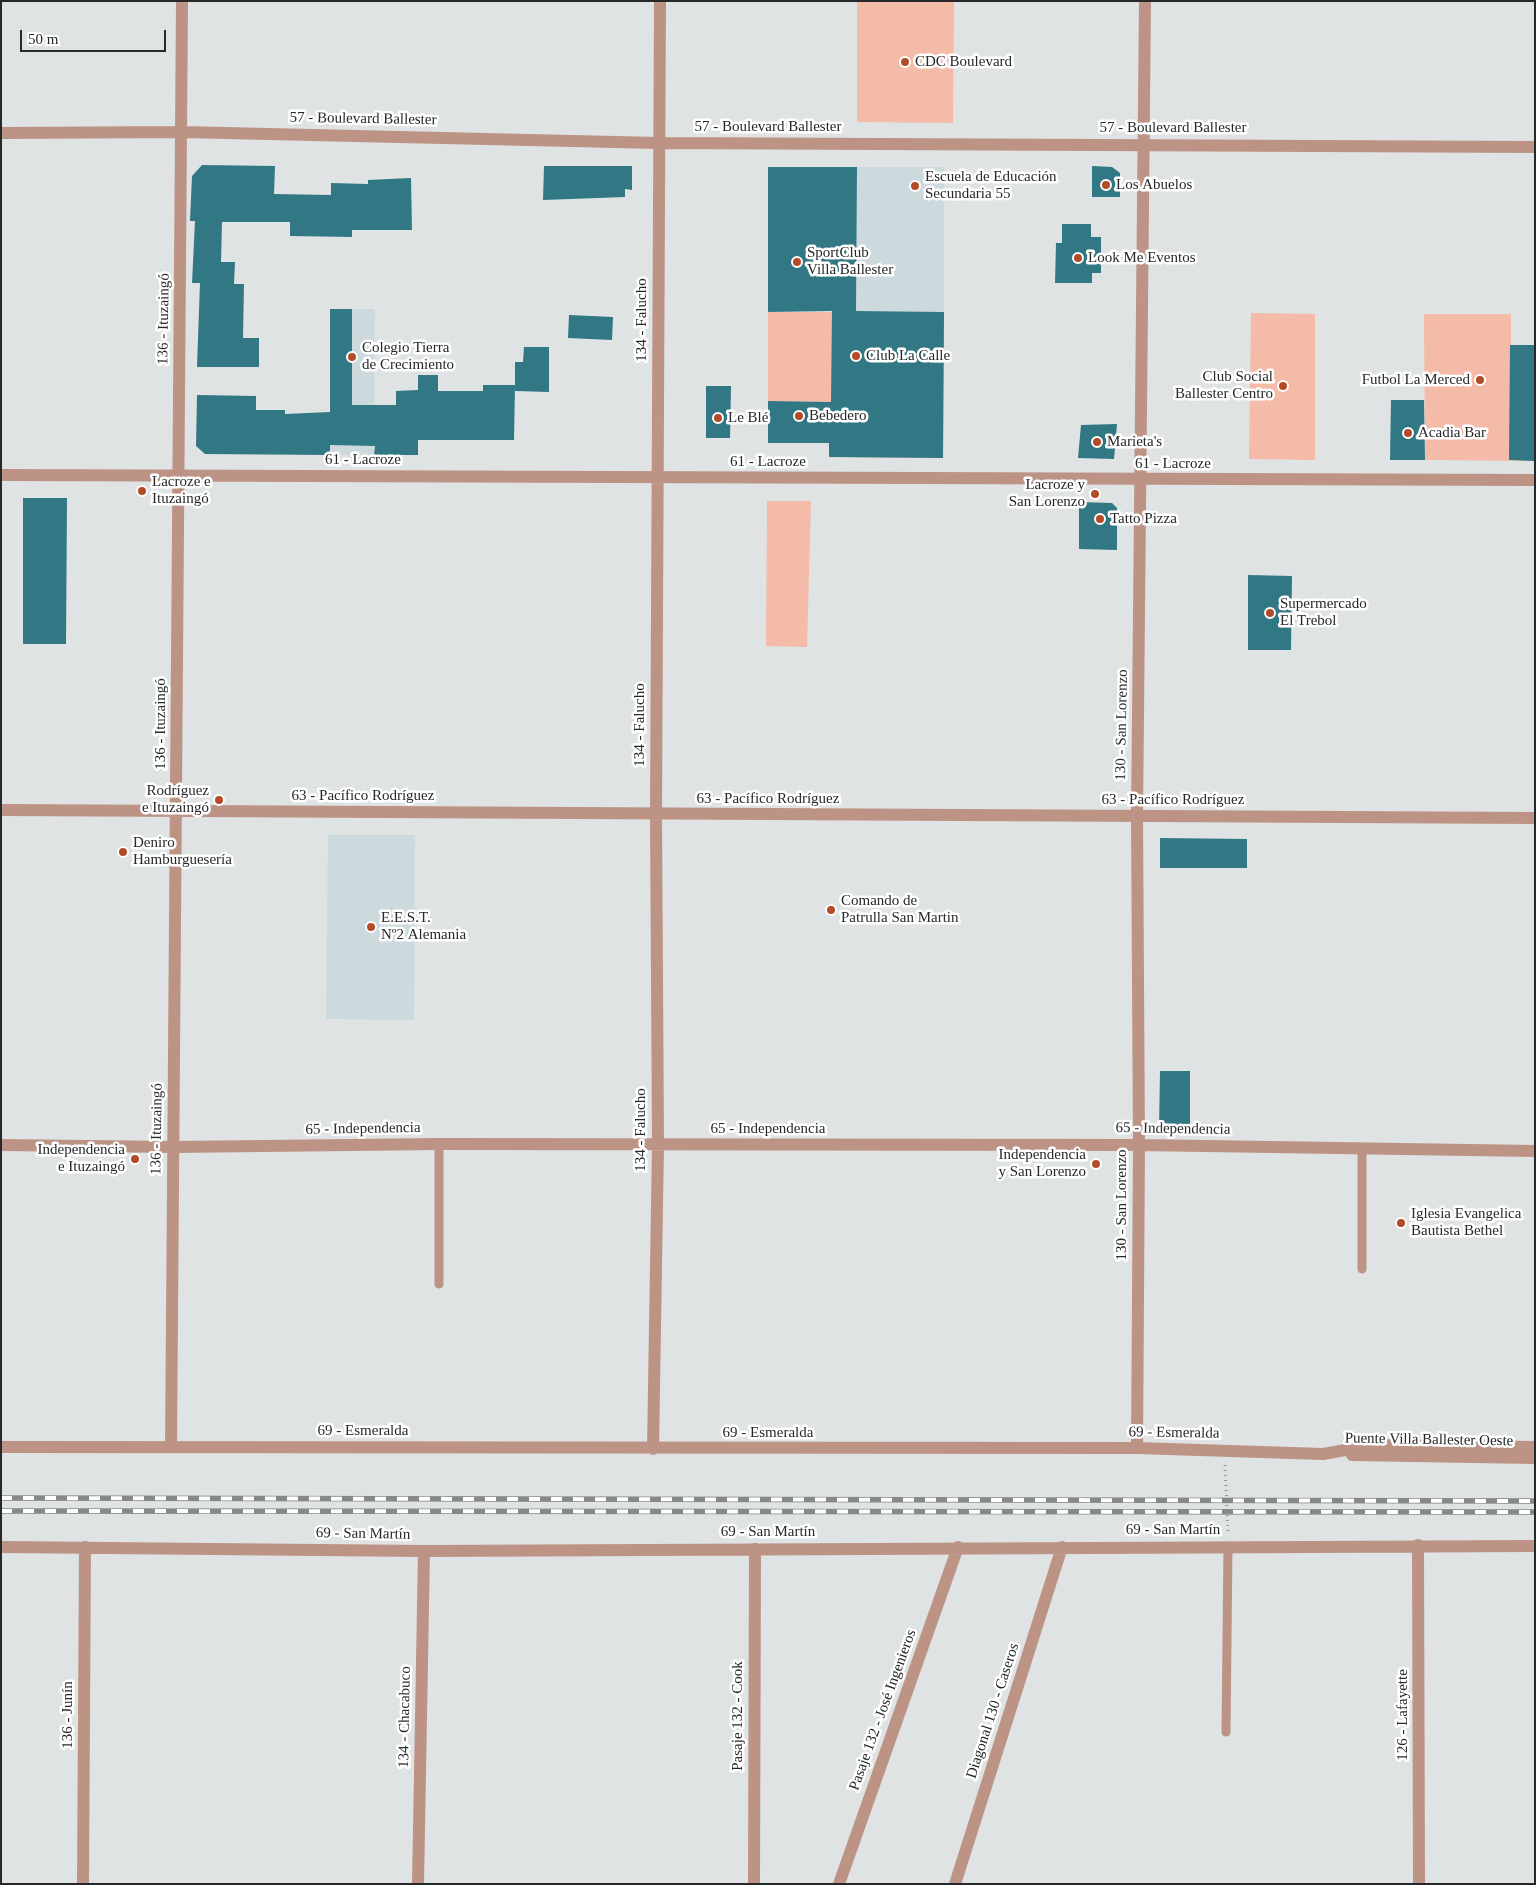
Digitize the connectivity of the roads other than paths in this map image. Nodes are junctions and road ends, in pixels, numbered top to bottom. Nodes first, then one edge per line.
1 (182, 1) edge
2 (660, 1) edge
3 (1145, 1) edge
4 (182, 132) junction
5 (1, 133) edge
6 (659, 143) junction
7 (1142, 144) junction
8 (1535, 147) edge
9 (1, 475) edge
10 (178, 476) junction
11 (657, 477) junction
12 (1140, 480) junction
13 (1535, 480) edge
14 (1, 810) edge
15 (177, 810) junction
16 (656, 814) junction
17 (1137, 816) junction
18 (1535, 818) edge
19 (439, 1144) junction
20 (1, 1145) edge
21 (658, 1145) junction
22 (1139, 1145) junction
23 (173, 1147) junction
24 (1362, 1148) junction
25 (1535, 1152) edge
26 (1362, 1269) dead end
27 (439, 1284) dead end
28 (1, 1447) edge
29 (171, 1447) junction
30 (1535, 1447) edge
31 (1137, 1448) junction
32 (654, 1449) junction
33 (1323, 1454) junction
34 (1535, 1458) edge
35 (1418, 1545) junction
36 (1228, 1546) junction
37 (1535, 1546) edge
38 (1, 1547) edge
39 (84, 1547) junction
40 (958, 1547) junction
41 (1062, 1547) junction
42 (755, 1549) junction
43 (424, 1551) junction
44 (1226, 1732) dead end
45 (83, 1884) edge
46 (418, 1884) edge
47 (754, 1884) edge
48 (839, 1884) edge
49 (955, 1884) edge
50 (1419, 1884) edge

1 - 4 street, 136 - Ituzaingó
2 - 6 street, 134 - Falucho
3 - 7 street, 130 - San Lorenzo
4 - 5 street, 57 - Boulevard Ballester
4 - 6 street, 57 - Boulevard Ballester
4 - 10 street, 136 - Ituzaingó
6 - 7 street, 57 - Boulevard Ballester
6 - 11 street, 134 - Falucho
7 - 8 street, 57 - Boulevard Ballester
7 - 12 street, 130 - San Lorenzo
9 - 10 street, 61 - Lacroze
10 - 11 street, 61 - Lacroze
10 - 15 street, 136 - Ituzaingó
11 - 12 street, 61 - Lacroze
11 - 16 street, 134 - Falucho
12 - 13 street, 61 - Lacroze
12 - 17 street, 130 - San Lorenzo
14 - 15 street, 63 - Pacífico Rodríguez
15 - 16 street, 63 - Pacífico Rodríguez
15 - 23 street, 136 - Ituzaingó
16 - 17 street, 63 - Pacífico Rodríguez
16 - 21 street, 134 - Falucho
17 - 18 street, 63 - Pacífico Rodríguez
17 - 22 street, 130 - San Lorenzo
19 - 21 street, 65 - Independencia
19 - 23 street, 65 - Independencia
19 - 27 lane
20 - 23 street, 65 - Independencia
21 - 22 street, 65 - Independencia
21 - 32 street, 134 - Falucho
22 - 24 street, 65 - Independencia
22 - 31 street, 130 - San Lorenzo
23 - 29 street, 136 - Ituzaingó
24 - 25 street, 65 - Independencia
24 - 26 lane
28 - 29 street, 69 - Esmeralda
29 - 32 street, 69 - Esmeralda
30 - 33 street, 69 - Esmeralda
31 - 32 street, 69 - Esmeralda
31 - 33 street, 69 - Esmeralda
33 - 34 street, Puente Villa Ballester Oeste
35 - 36 street, 69 - San Martín
35 - 37 street, 69 - San Martín
35 - 50 street, 126 - Lafayette
36 - 41 street, 69 - San Martín
36 - 44 lane
38 - 39 street, 69 - San Martín
39 - 43 street, 69 - San Martín
39 - 45 street, 136 - Junín
40 - 41 street, 69 - San Martín
40 - 42 street, 69 - San Martín
40 - 48 street, Pasaje 132 - José Ingenieros
41 - 49 street, Diagonal 130 - Caseros
42 - 43 street, 69 - San Martín
42 - 47 street, Pasaje 132 - Cook
43 - 46 street, 134 - Chacabuco

